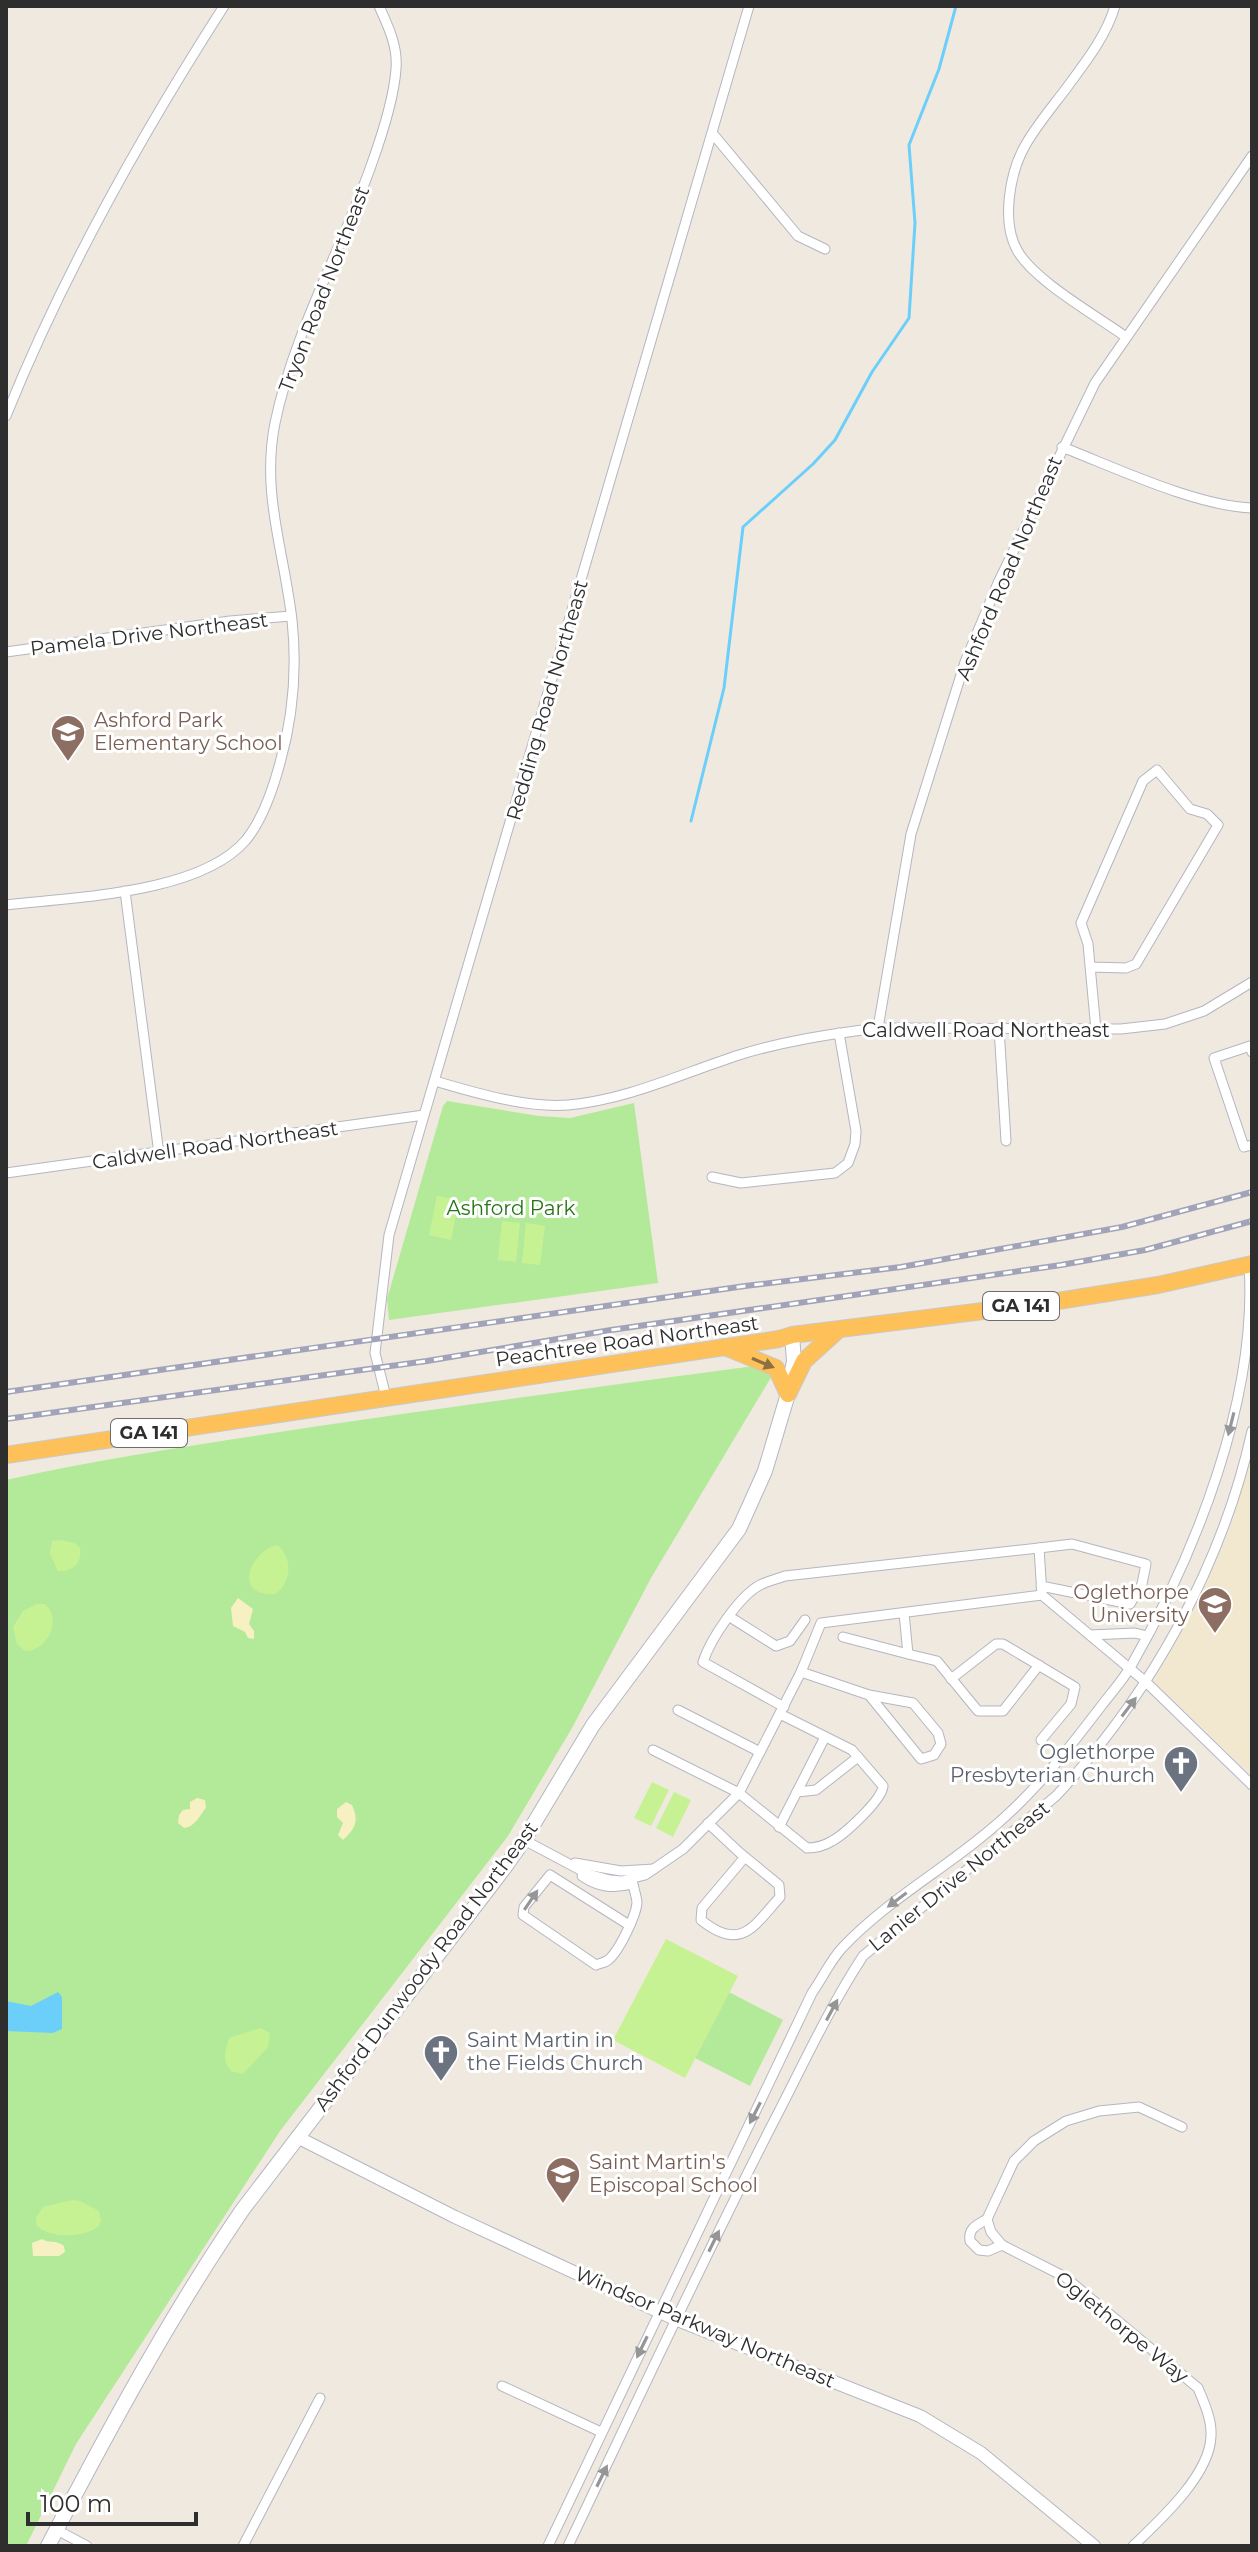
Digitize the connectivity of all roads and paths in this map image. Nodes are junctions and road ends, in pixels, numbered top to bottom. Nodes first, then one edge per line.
1 (224, 6) edge
2 (379, 6) edge
3 (749, 6) edge
4 (1115, 6) edge
5 (713, 134) junction
6 (1252, 156) edge
7 (825, 249) dead end
8 (1126, 337) junction
9 (6, 416) edge
10 (1062, 447) junction
11 (1252, 508) edge
12 (291, 616) junction
13 (6, 652) edge
14 (125, 891) junction
15 (6, 905) edge
16 (1091, 967) junction
17 (1252, 982) edge
18 (878, 1028) junction
19 (999, 1028) junction
20 (1096, 1030) junction
21 (839, 1033) junction
22 (1252, 1052) edge
23 (435, 1081) junction
24 (424, 1115) junction
25 (1006, 1141) dead end
26 (1252, 1145) edge
27 (159, 1154) junction
28 (6, 1173) edge
29 (712, 1177) dead end
30 (1250, 1264) edge
31 (837, 1331) junction
32 (792, 1335) junction
33 (723, 1347) junction
34 (788, 1394) junction
35 (386, 1397) junction
36 (1252, 1431) edge
37 (6, 1455) edge
38 (1039, 1548) junction
39 (1042, 1591) junction
40 (904, 1613) junction
41 (730, 1617) junction
42 (805, 1620) dead end
43 (1090, 1635) junction
44 (1127, 1635) junction
45 (1147, 1636) junction
46 (843, 1637) dead end
47 (908, 1654) junction
48 (1113, 1655) junction
49 (1039, 1665) junction
50 (1130, 1669) junction
51 (801, 1672) junction
52 (951, 1679) junction
53 (1147, 1683) junction
54 (869, 1695) junction
55 (678, 1710) dead end
56 (782, 1710) junction
57 (825, 1737) junction
58 (1041, 1740) dead end
59 (653, 1750) dead end
60 (760, 1752) junction
61 (858, 1757) junction
62 (1252, 1785) edge
63 (797, 1792) junction
64 (739, 1793) junction
65 (708, 1823) junction
66 (779, 1827) junction
67 (524, 1840) junction
68 (745, 1857) junction
69 (569, 1863) junction
70 (654, 1869) junction
71 (633, 1884) junction
72 (629, 1925) junction
73 (1182, 2127) dead end
74 (297, 2137) junction
75 (987, 2219) junction
76 (1002, 2245) junction
77 (659, 2311) junction
78 (675, 2319) junction
79 (502, 2386) dead end
80 (320, 2398) dead end
81 (601, 2432) junction
82 (57, 2530) junction
83 (48, 2546) edge
84 (87, 2546) edge
85 (243, 2546) edge
86 (548, 2546) edge
87 (568, 2546) edge
88 (1094, 2546) edge
89 (1133, 2546) edge

1 - 9 street
2 - 12 street, Tryon Road Northeast
3 - 5 street, Redding Road Northeast
4 - 8 street
5 - 7 street
5 - 23 street, Redding Road Northeast
6 - 8 street, Ashford Road Northeast
8 - 10 street, Ashford Road Northeast
10 - 11 street
10 - 18 street, Ashford Road Northeast
12 - 13 street, Pamela Drive Northeast
12 - 14 street, Tryon Road Northeast
14 - 15 street, Tryon Road Northeast
14 - 27 street
16 - 16 street
16 - 20 street
17 - 20 street, Caldwell Road Northeast
18 - 19 street, Caldwell Road Northeast
18 - 21 street, Caldwell Road Northeast
19 - 20 street, Caldwell Road Northeast
19 - 25 street
21 - 23 street, Caldwell Road Northeast
21 - 29 street
22 - 26 street
23 - 24 street, Redding Road Northeast
24 - 27 street, Caldwell Road Northeast
24 - 35 street, Redding Road Northeast
27 - 28 street, Caldwell Road Northeast
30 - 31 highway, Peachtree Road Northeast / GA 141
30 -> 45 street, Lanier Drive Northeast
31 - 32 highway, Peachtree Road Northeast / GA 141
31 - 34 highway
32 - 33 highway, Peachtree Road Northeast / GA 141
32 - 34 main road, Ashford Dunwoody Road Northeast
33 -> 34 highway
33 - 35 highway, Peachtree Road Northeast / GA 141
34 - 67 main road, Ashford Dunwoody Road Northeast
35 - 37 highway, Peachtree Road Northeast / GA 141
36 - 53 street, Lanier Drive Northeast
38 - 39 street
38 - 39 street
38 - 41 street
39 - 40 street
39 - 43 street
40 - 47 street
40 - 51 street
41 - 42 street
41 - 56 street
43 - 44 street
43 - 48 street
44 - 45 street
44 - 48 street
45 - 50 street, Lanier Drive Northeast
46 - 47 street
47 - 52 street
48 - 50 street
49 - 52 street
49 - 52 street
49 - 58 street
50 - 53 street
50 -> 77 street, Lanier Drive Northeast
51 - 54 street
51 - 56 street
53 - 62 street
78 -> 53 street, Lanier Drive Northeast
54 - 54 street
55 - 60 street
56 - 57 street
56 - 60 street
57 - 61 street
57 - 63 street
59 - 64 street
60 - 64 street
61 - 63 street
61 - 66 street
63 - 66 street
64 - 65 street
64 - 66 street
65 - 68 street
65 - 70 street
67 - 69 street
67 - 74 main road, Ashford Dunwoody Road Northeast
68 - 68 street
69 - 70 street
69 - 71 street
70 - 71 street
71 - 72 street
72 -> 72 street
73 - 75 street
74 - 77 street, Windsor Parkway Northeast
74 - 82 main road, Ashford Dunwoody Road Northeast
75 - 76 street
75 - 76 street, Oglethorpe Way
76 - 89 street, Oglethorpe Way
77 - 78 street, Windsor Parkway Northeast
77 -> 81 street, Lanier Drive Northeast
87 -> 78 street, Lanier Drive Northeast
78 - 88 street, Windsor Parkway Northeast
79 - 81 street
80 - 85 street
81 - 86 street, Lanier Drive Northeast
82 - 83 main road, Ashford Dunwoody Road Northeast
82 - 84 street

